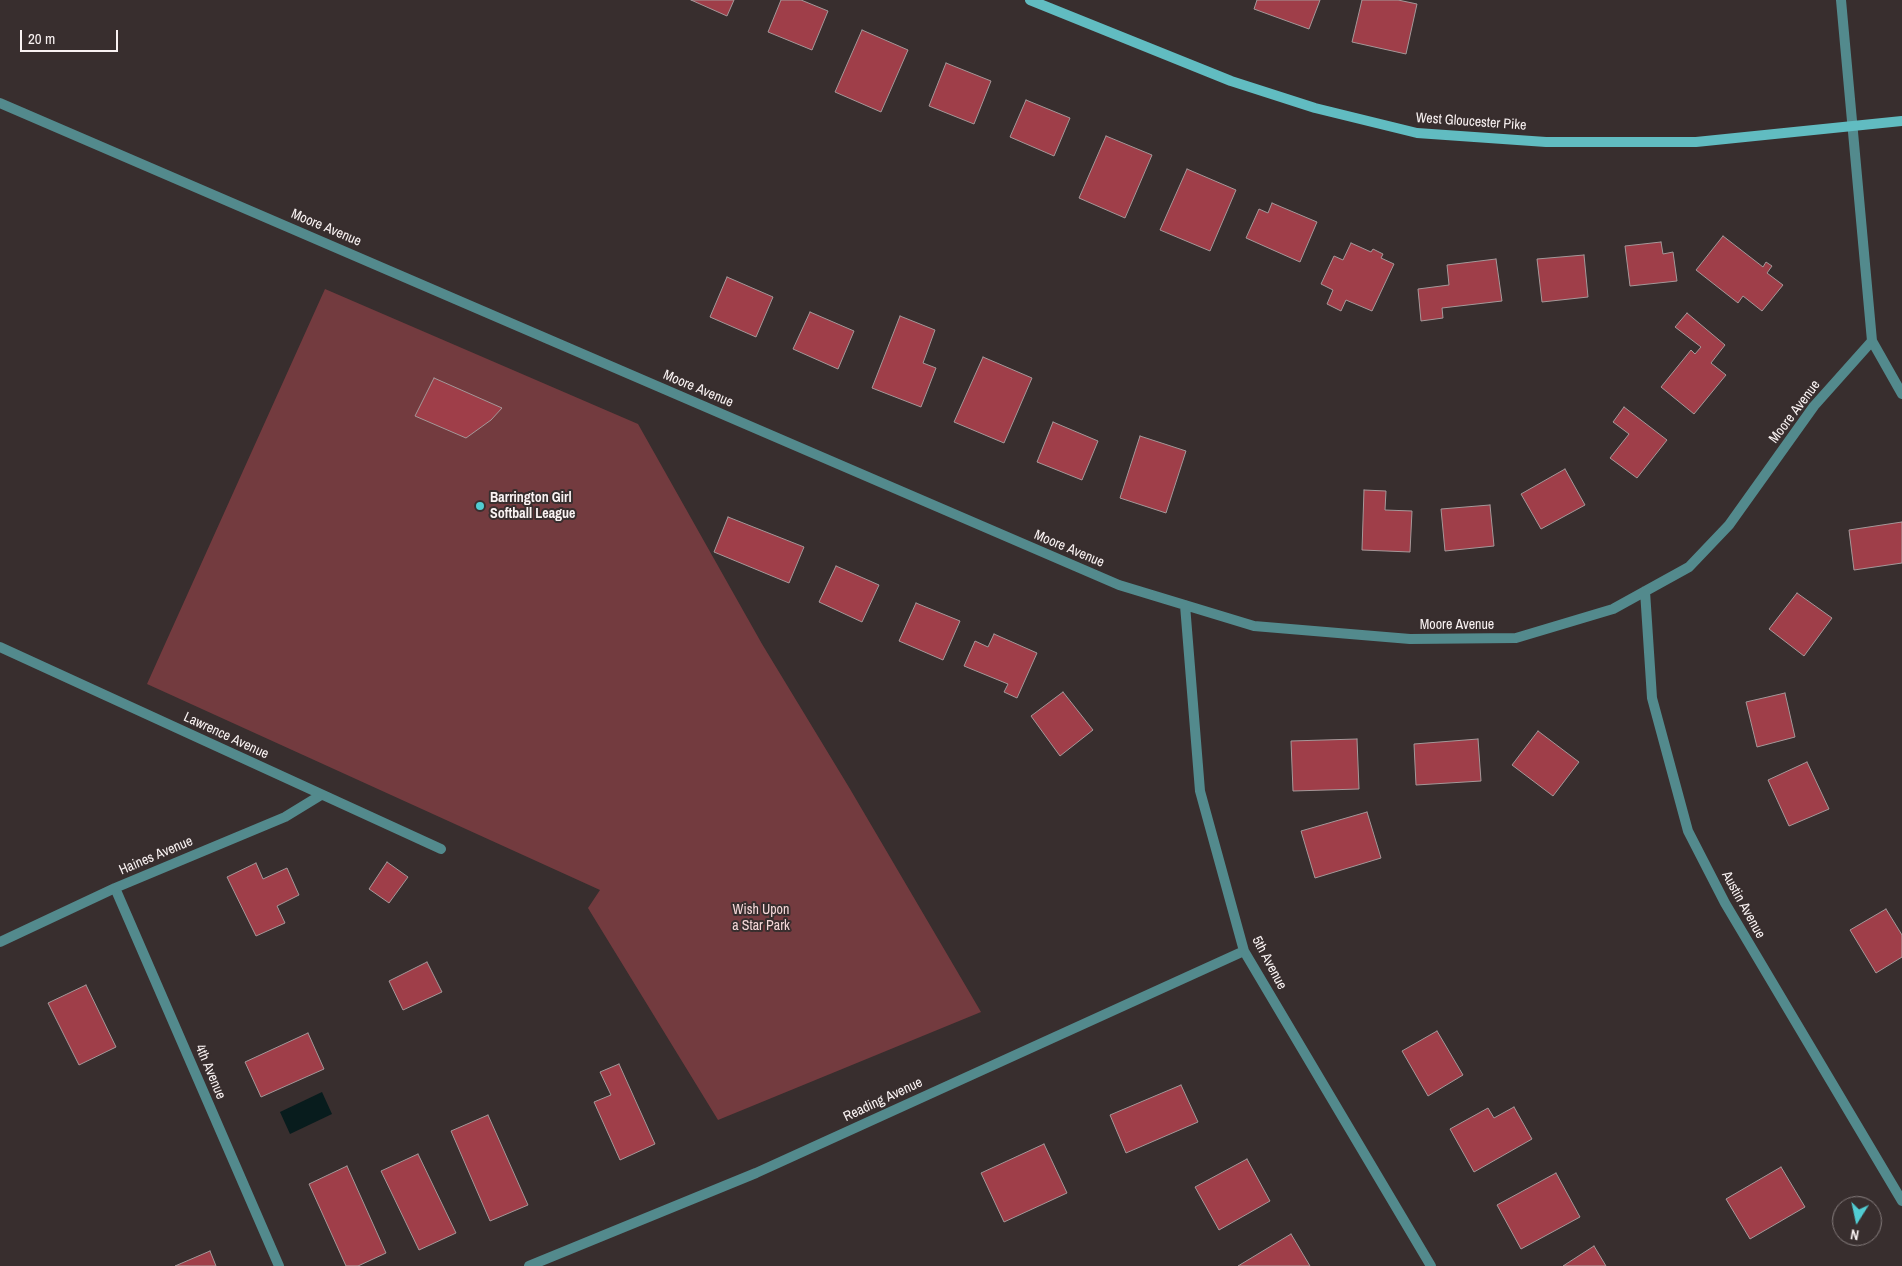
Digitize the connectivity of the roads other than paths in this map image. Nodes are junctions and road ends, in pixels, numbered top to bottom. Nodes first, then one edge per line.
1 (1030, 0) edge
2 (1841, 0) edge
3 (0, 103) edge
4 (1902, 121) edge
5 (1852, 126) junction
6 (1872, 341) junction
7 (1902, 394) edge
8 (1644, 591) junction
9 (1185, 605) junction
10 (0, 647) edge
11 (321, 796) junction
12 (441, 850) dead end
13 (115, 888) junction
14 (0, 942) edge
15 (1244, 951) junction
16 (1902, 1201) edge
17 (279, 1266) edge
18 (529, 1266) edge
19 (1431, 1266) edge

1 - 5 main road, West Gloucester Pike
2 - 5 street
3 - 9 street, Moore Avenue
4 - 5 main road, West Gloucester Pike
5 - 6 street
6 - 7 street
6 - 8 street, Moore Avenue
8 - 9 street, Moore Avenue
8 - 16 street, Austin Avenue
9 - 15 street, 5th Avenue
10 - 11 street, Lawrence Avenue
11 - 12 street, Lawrence Avenue
11 - 13 street, Haines Avenue
13 - 14 street, Haines Avenue
13 - 17 street, 4th Avenue
15 - 18 street, Reading Avenue
15 - 19 street, 5th Avenue

